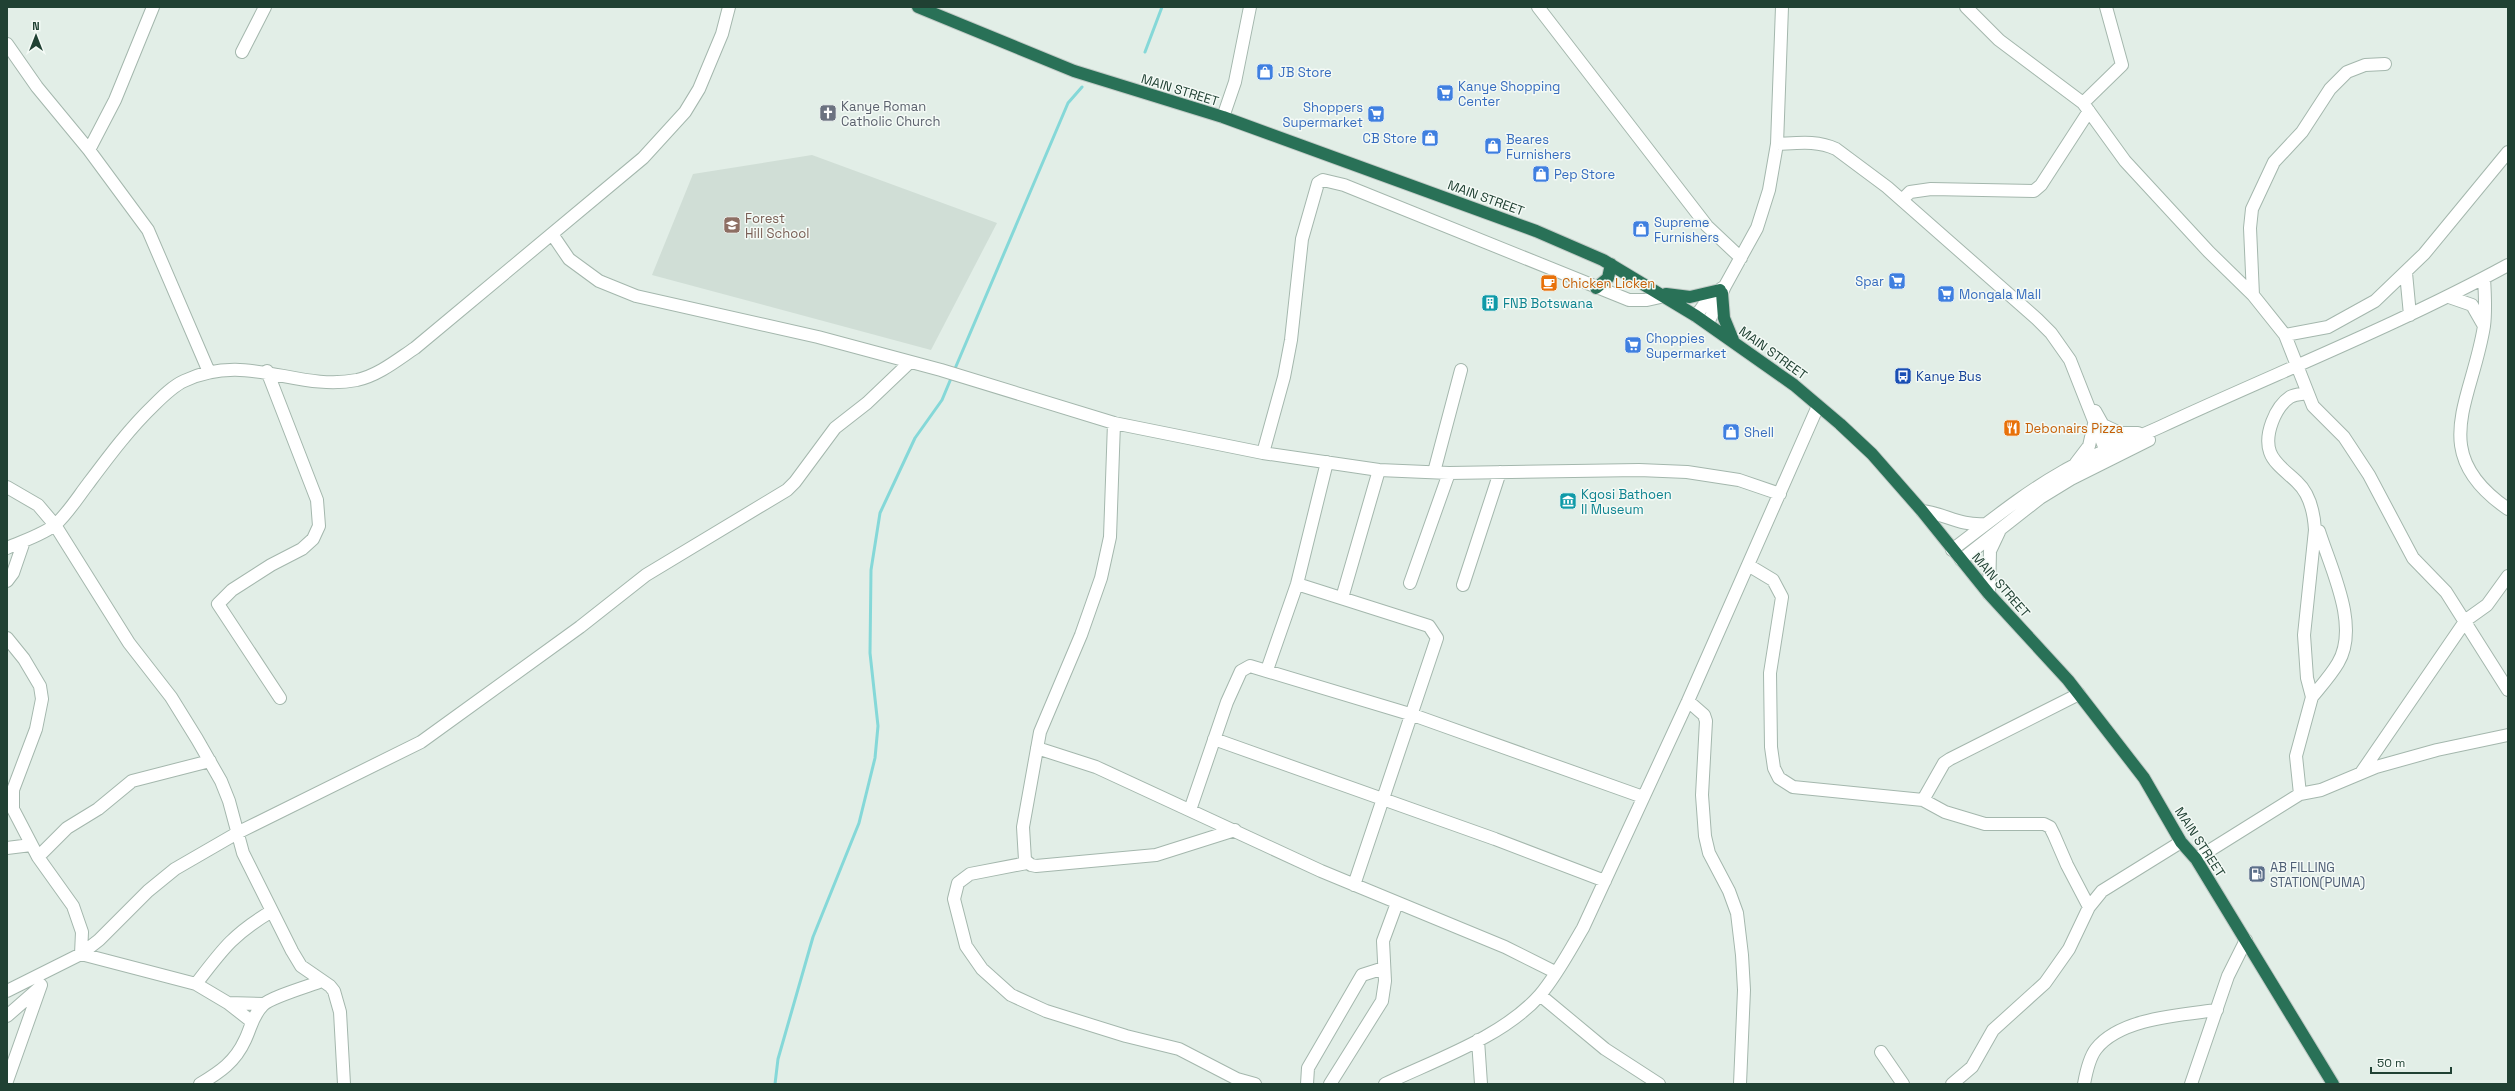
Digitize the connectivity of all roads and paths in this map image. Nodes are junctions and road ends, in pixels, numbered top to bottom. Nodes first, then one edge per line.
1 (153, 7) edge
2 (265, 7) edge
3 (729, 7) edge
4 (918, 7) edge
5 (1250, 7) edge
6 (1538, 7) edge
7 (1782, 7) edge
8 (1966, 7) edge
9 (2106, 7) edge
10 (7, 44) edge
11 (242, 52) dead end
12 (2385, 64) dead end
13 (2086, 107) junction
14 (1223, 118) junction
15 (1777, 144) junction
16 (89, 150) junction
17 (2508, 152) edge
18 (1902, 200) junction
19 (552, 234) junction
20 (1741, 258) junction
21 (1611, 264) junction
22 (2508, 265) edge
23 (2406, 273) junction
24 (2484, 278) junction
25 (1596, 288) junction
26 (1722, 290) junction
27 (1660, 293) junction
28 (2253, 295) junction
29 (2449, 297) junction
30 (2410, 315) junction
31 (1696, 316) junction
32 (1708, 323) junction
33 (2484, 326) junction
34 (2285, 335) junction
35 (1735, 343) junction
36 (909, 363) junction
37 (2298, 365) junction
38 (1461, 370) dead end
39 (267, 371) junction
40 (209, 372) junction
41 (2258, 383) junction
42 (2308, 393) junction
43 (1818, 406) junction
44 (1114, 423) junction
45 (2098, 425) junction
46 (2150, 431) junction
47 (2112, 452) junction
48 (1263, 453) junction
49 (1327, 462) junction
50 (2072, 467) junction
51 (1379, 470) junction
52 (1434, 472) junction
53 (1500, 472) junction
54 (1449, 473) junction
55 (7, 487) edge
56 (1780, 494) junction
57 (2508, 509) edge
58 (1922, 510) junction
59 (1986, 524) junction
60 (55, 525) junction
61 (2001, 529) junction
62 (2315, 530) junction
63 (24, 541) junction
64 (7, 548) edge
65 (1952, 550) junction
66 (1961, 560) junction
67 (1748, 565) junction
68 (2508, 576) edge
69 (7, 581) edge
70 (1410, 583) dead end
71 (1297, 584) junction
72 (1463, 585) dead end
73 (1989, 594) junction
74 (1342, 598) junction
75 (2466, 620) junction
76 (7, 638) edge
77 (1268, 670) junction
78 (2508, 690) edge
79 (2079, 694) junction
80 (2312, 697) junction
81 (280, 698) dead end
82 (1688, 701) junction
83 (1413, 715) junction
84 (2508, 735) edge
85 (1214, 739) junction
86 (1037, 748) junction
87 (210, 761) junction
88 (2361, 773) junction
89 (2300, 794) junction
90 (1643, 797) junction
91 (1384, 799) junction
92 (1923, 800) junction
93 (1190, 810) junction
94 (1234, 830) junction
95 (238, 832) junction
96 (2181, 842) junction
97 (31, 846) junction
98 (7, 848) edge
99 (38, 857) junction
100 (2196, 859) junction
101 (1027, 863) junction
102 (1605, 881) junction
103 (1354, 885) junction
104 (1397, 903) junction
105 (2089, 907) junction
106 (272, 911) junction
107 (2246, 940) junction
108 (81, 954) junction
109 (1384, 968) junction
110 (47, 972) junction
111 (1555, 972) junction
112 (322, 981) junction
113 (196, 984) junction
114 (41, 985) junction
115 (7, 991) edge
116 (1540, 995) junction
117 (228, 1003) junction
118 (264, 1004) junction
119 (2217, 1010) junction
120 (7, 1016) edge
121 (252, 1021) junction
122 (1478, 1040) junction
123 (1881, 1052) dead end
124 (7, 1081) edge
125 (200, 1084) edge
126 (344, 1084) edge
127 (1255, 1084) edge
128 (1306, 1084) edge
129 (1330, 1084) edge
130 (1385, 1084) edge
131 (1481, 1084) edge
132 (1658, 1084) edge
133 (1740, 1084) edge
134 (1903, 1084) edge
135 (1952, 1084) edge
136 (2084, 1084) edge
137 (2191, 1084) edge
138 (2333, 1084) edge

1 - 16 street
2 - 11 street
3 - 19 street
4 - 14 highway, MAIN STREET
5 - 14 street
6 - 20 street
7 - 15 street
8 - 13 street
9 - 13 street
10 - 16 street
12 - 28 street
13 - 18 street
13 - 28 street
14 - 21 highway, MAIN STREET
15 - 18 street
15 - 20 street
16 - 40 street
17 - 23 street
18 - 45 street
19 - 36 street
19 - 39 street
20 - 26 street
21 - 25 highway
21 - 27 highway, MAIN STREET
22 - 24 street
23 - 30 street
23 - 34 street
24 - 29 street
24 - 33 street
25 - 27 street
25 - 48 street
26 - 27 highway
26 - 31 street
26 - 32 street
26 - 35 highway
27 - 31 highway, MAIN STREET
28 - 34 street
29 - 30 street
29 - 33 street
30 - 37 street
31 - 32 highway, MAIN STREET
32 - 35 highway, MAIN STREET
33 - 57 street
34 - 37 street
35 - 43 highway, MAIN STREET
36 - 44 street
36 - 95 street
37 - 41 street
37 - 42 street
38 - 52 street
39 - 40 street
39 - 81 street
40 - 60 street
41 - 46 street
41 - 47 street
42 - 62 street
42 - 75 street
43 - 56 street
43 - 58 highway, MAIN STREET
44 - 48 street
44 - 86 street
45 - 46 street
45 - 47 street
45 - 50 street
46 - 47 street
47 - 50 street
47 - 61 street
48 - 49 street
49 - 51 street
49 - 71 street
50 - 59 street
51 - 52 street
51 - 74 street
52 - 54 street
53 - 54 street
53 - 56 street
53 - 72 street
54 - 70 street
55 - 60 street
56 - 67 street
58 - 59 street
58 - 65 highway, MAIN STREET
59 - 65 street
60 - 63 street
60 - 87 street
61 - 66 street
61 - 73 street
62 - 80 street
62 - 80 street
63 - 64 street
63 - 69 street
65 - 66 highway, MAIN STREET
66 - 73 highway, MAIN STREET
67 - 82 street
67 - 92 street
68 - 75 street
71 - 74 street
71 - 77 street
73 - 79 highway, MAIN STREET
74 - 83 street
75 - 78 street
75 - 88 street
76 - 97 street
77 - 83 street
77 - 85 street
79 - 92 street
79 - 96 highway, MAIN STREET
80 - 89 street
82 - 90 street
82 - 133 street
83 - 90 street
83 - 91 street
84 - 88 street
85 - 91 street
85 - 93 street
86 - 93 street
86 - 101 street
87 - 95 street
87 - 99 street
88 - 89 street
89 - 100 street
90 - 102 street
91 - 102 street
91 - 103 street
92 - 105 street
93 - 94 street
94 - 101 street
94 - 103 street
95 - 106 street
95 - 108 street
96 - 100 highway, MAIN STREET
96 - 105 street
97 - 98 street
97 - 99 street
99 - 108 street
100 - 107 highway, MAIN STREET
101 - 127 street
102 - 111 street
103 - 104 street
104 - 109 street
104 - 111 street
105 - 135 street
106 - 112 street
106 - 113 street
107 - 119 street
107 - 138 highway, MAIN STREET
108 - 110 street
108 - 113 street
109 - 128 street
109 - 129 street
110 - 114 street
110 - 115 street
111 - 116 street
112 - 118 street
112 - 126 street
113 - 117 street
114 - 120 street
114 - 124 street
116 - 122 street
116 - 132 street
117 - 118 street
117 - 121 street
118 - 121 street
119 - 136 street
119 - 137 street
121 - 125 street
122 - 130 street
122 - 131 street
123 - 134 street

